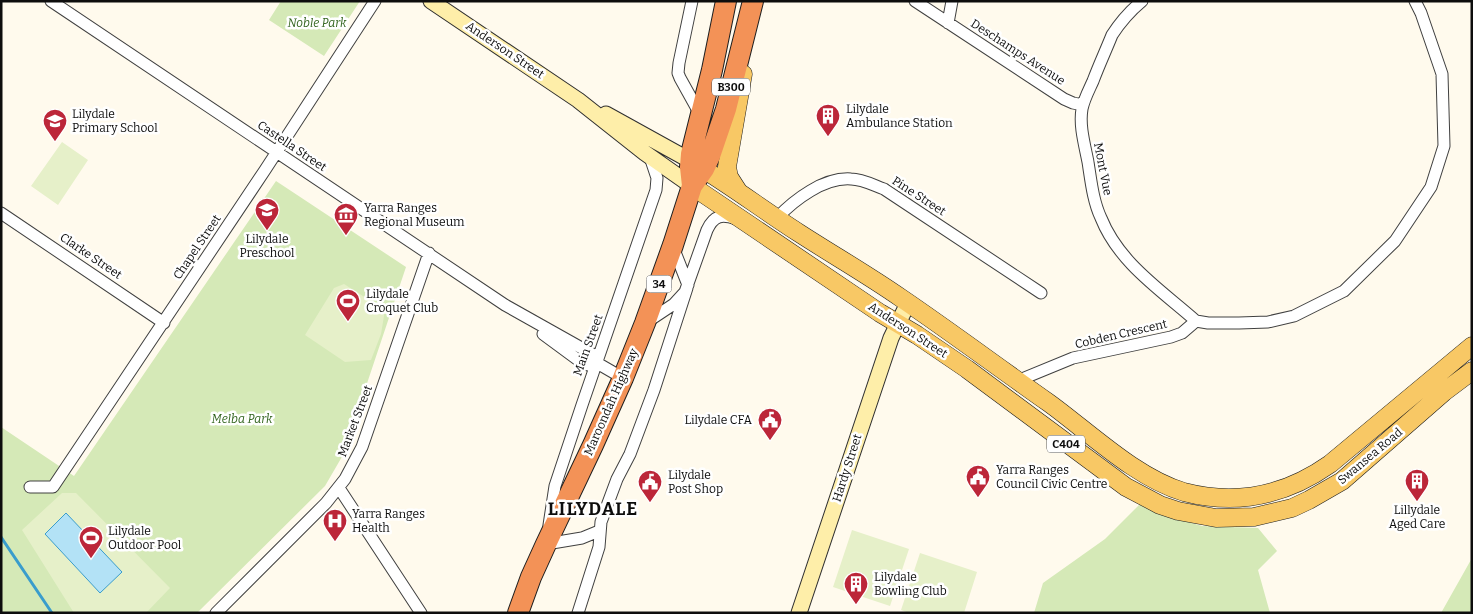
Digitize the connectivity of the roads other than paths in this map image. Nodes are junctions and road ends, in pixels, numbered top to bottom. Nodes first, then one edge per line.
1 (52, 1) edge
2 (375, 1) edge
3 (431, 1) edge
4 (692, 1) edge
5 (726, 1) edge
6 (915, 1) edge
7 (952, 1) edge
8 (1142, 1) edge
9 (1415, 1) edge
10 (753, 2) edge
11 (948, 23) junction
12 (578, 100) junction
13 (1083, 105) junction
14 (701, 116) junction
15 (277, 152) junction
16 (650, 157) junction
17 (697, 165) junction
18 (692, 186) junction
19 (742, 195) junction
20 (1, 213) edge
21 (777, 218) junction
22 (749, 223) junction
23 (766, 235) junction
24 (673, 245) junction
25 (429, 253) junction
26 (687, 286) junction
27 (1041, 292) dead end
28 (908, 303) junction
29 (1196, 321) junction
30 (164, 323) junction
31 (645, 323) junction
32 (898, 323) junction
33 (1472, 346) edge
34 (976, 352) junction
35 (597, 363) junction
36 (967, 369) junction
37 (1472, 371) edge
38 (623, 378) junction
39 (1017, 381) junction
40 (1077, 452) junction
41 (30, 487) dead end
42 (339, 488) junction
43 (1262, 495) joint
44 (1254, 517) joint
45 (600, 531) junction
46 (546, 544) junction
47 (216, 613) edge
48 (421, 613) edge
49 (518, 613) edge
50 (578, 613) edge
51 (799, 613) edge

1 - 15 street, Castella Street
2 - 15 street, Chapel Street
3 - 12 main road, Anderson Street
4 - 14 street
5 - 14 highway, Maroondah Highway / B300
6 - 11 street, Deschamps Avenue
7 - 11 street
8 - 13 street, Mont Vue
9 - 29 street
10 - 17 highway, Maroondah Highway / B300
10 - 19 main road
11 - 13 street, Deschamps Avenue
12 - 16 main road, Anderson Street
12 - 17 main road, Anderson Street
13 - 29 street, Mont Vue
14 - 17 highway, Maroondah Highway / B300
15 - 25 street, Castella Street
15 - 30 street, Chapel Street
16 - 18 main road, Anderson Street
16 - 35 street, Main Street
17 - 18 highway, Maroondah Highway / B300
17 - 19 main road, Anderson Street / C404
18 - 22 main road, Anderson Street / C404
18 - 24 highway, Maroondah Highway / 34
19 - 21 main road, Anderson Street / C404
20 - 30 street, Clarke Street
21 - 23 main road
21 - 27 street, Pine Street
21 - 28 main road, Anderson Street / C404
22 - 23 main road, Anderson Street / C404
22 - 26 street
23 - 32 main road, Anderson Street / C404
24 - 26 street
24 - 31 highway, Maroondah Highway / 34
25 - 35 street, Castella Street
25 - 42 street, Market Street
26 - 31 street
26 - 45 street
28 - 32 main road, Hardy Street
28 - 34 main road, Anderson Street / C404
29 - 39 street, Cobden Crescent
30 - 41 street, Chapel Street
31 - 38 highway, Maroondah Highway / 34
32 - 36 main road, Anderson Street / C404
32 - 51 main road, Hardy Street
33 - 43 main road, Swansea Road / C404
34 - 36 main road
34 - 39 main road, Anderson Street / C404
35 - 38 street, Castella Street
35 - 46 street, Main Street
36 - 40 main road, Anderson Street / C404
37 - 44 main road, Swansea Road / C404
38 - 46 highway, Maroondah Highway / 34
39 - 40 main road
39 - 43 main road, Anderson Street / C404
40 - 44 main road, Anderson Street / C404
42 - 47 street, Market Street
42 - 48 street
45 - 46 street
45 - 50 street
46 - 49 highway, Maroondah Highway / 34

